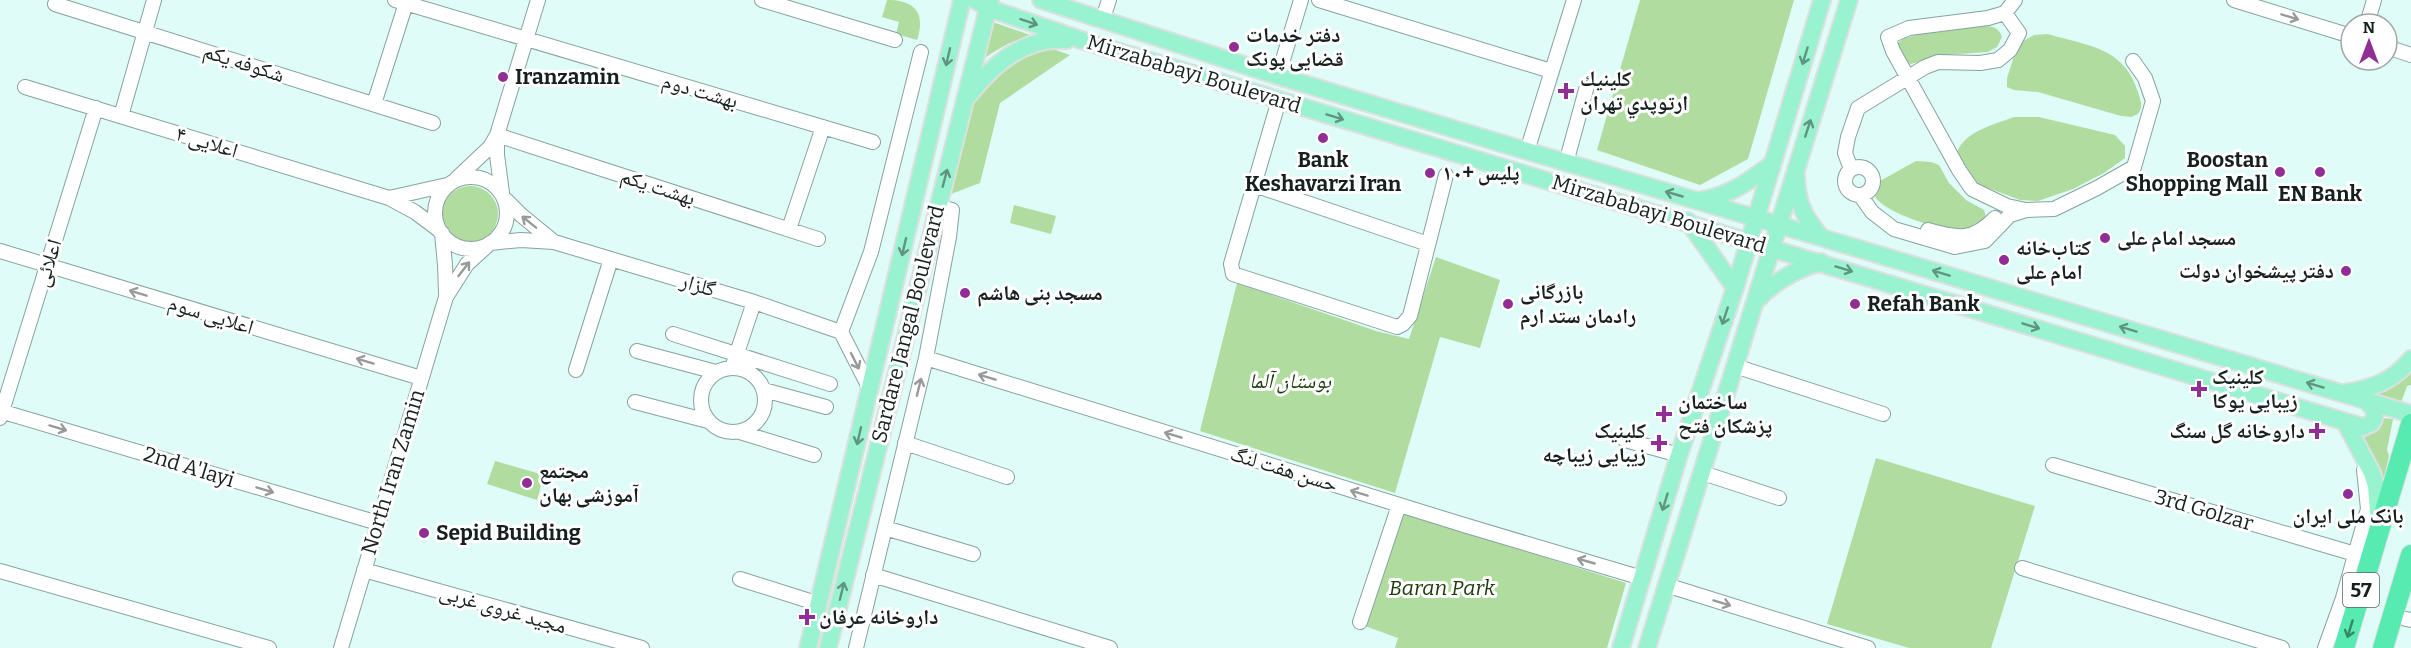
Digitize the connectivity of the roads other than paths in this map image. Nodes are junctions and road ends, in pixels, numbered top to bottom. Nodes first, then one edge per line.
1 (154, 0) edge
2 (538, 0) edge
3 (762, 0) edge
4 (962, 0) edge
5 (1041, 0) edge
6 (1301, 0) edge
7 (1319, 0) edge
8 (1574, 0) edge
9 (1822, 0) edge
10 (1849, 0) edge
11 (2015, 0) edge
12 (2234, 0) edge
13 (403, 1) edge
14 (984, 3) edge
15 (55, 4) dead end
16 (1072, 5) edge
17 (2267, 5) edge
18 (2005, 13) junction
19 (145, 31) junction
20 (2339, 32) edge
21 (527, 40) junction
22 (895, 40) dead end
23 (1087, 42) junction
24 (921, 52) dead end
25 (2133, 61) dead end
26 (1551, 71) junction
27 (1278, 76) junction
28 (1908, 78) junction
29 (1587, 86) dead end
30 (25, 87) dead end
31 (966, 98) junction
32 (1279, 100) junction
33 (374, 104) junction
34 (96, 108) junction
35 (121, 116) junction
36 (433, 123) dead end
37 (823, 127) junction
38 (497, 135) junction
39 (873, 142) dead end
40 (1527, 151) junction
41 (1566, 163) junction
42 (1772, 164) junction
43 (1795, 167) junction
44 (1851, 169) junction
45 (1446, 175) dead end
46 (452, 182) junction
47 (1254, 185) junction
48 (1864, 194) junction
49 (504, 197) junction
50 (389, 198) junction
51 (1697, 201) junction
52 (937, 206) junction
53 (2007, 206) junction
54 (2026, 210) junction
55 (1756, 218) junction
56 (1688, 221) junction
57 (1778, 224) junction
58 (789, 229) junction
59 (440, 231) junction
60 (1821, 237) junction
61 (818, 238) dead end
62 (1749, 240) junction
63 (554, 242) junction
64 (488, 244) junction
65 (1428, 244) junction
66 (1772, 247) junction
67 (0, 251) edge
68 (611, 259) junction
69 (1821, 262) junction
70 (48, 266) junction
71 (1735, 288) junction
72 (446, 297) junction
73 (753, 302) junction
74 (1755, 303) junction
75 (841, 332) junction
76 (673, 334) dead end
77 (637, 351) dead end
78 (926, 358) junction
79 (2411, 359) edge
80 (734, 361) junction
81 (1735, 366) junction
82 (576, 370) dead end
83 (716, 372) junction
84 (421, 378) junction
85 (830, 384) dead end
86 (870, 389) junction
87 (764, 390) junction
88 (2342, 393) junction
89 (635, 402) dead end
90 (2367, 402) junction
91 (825, 407) dead end
92 (1, 414) edge
93 (1883, 414) dead end
94 (2411, 414) edge
95 (708, 421) junction
96 (2345, 422) junction
97 (740, 432) junction
98 (2409, 435) edge
99 (1625, 440) dead end
100 (905, 443) junction
101 (814, 455) dead end
102 (1679, 455) junction
103 (2364, 456) junction
104 (2053, 465) dead end
105 (1703, 473) junction
106 (1007, 477) dead end
107 (2411, 489) edge
108 (1779, 498) dead end
109 (2388, 502) junction
110 (1399, 505) junction
111 (378, 523) junction
112 (885, 528) junction
113 (2379, 533) junction
114 (973, 554) dead end
115 (2355, 554) junction
116 (2411, 555) edge
117 (2022, 568) dead end
118 (364, 570) junction
119 (0, 571) edge
120 (873, 575) junction
121 (1642, 578) junction
122 (740, 579) dead end
123 (1666, 585) junction
124 (819, 604) junction
125 (1360, 622) dead end
126 (269, 648) edge
127 (341, 648) edge
128 (642, 648) edge
129 (808, 648) edge
130 (828, 648) edge
131 (856, 648) edge
132 (1110, 648) edge
133 (1621, 648) edge
134 (1647, 648) edge
135 (1868, 648) edge
136 (2282, 648) edge
137 (2325, 648) edge
138 (2344, 648) edge
139 (2383, 648) edge

1 - 19 street
2 - 21 street
3 - 22 street
4 -> 86 main road, Sardare Jangal Boulevard
5 - 16 main road, Mirzababayi Boulevard
6 - 27 street
7 - 26 street
8 - 26 street
9 -> 42 main road
43 -> 10 main road
11 - 18 street
12 - 17 street
13 - 21 street, بهشت دوم
13 - 33 street
14 -> 23 main road, Mirzababayi Boulevard
14 - 31 main road, Sardare Jangal Boulevard
15 - 19 street, شکوفه یکم
16 - 27 main road, Mirzababayi Boulevard
17 -> 20 street
18 - 28 street
18 - 28 street
19 - 33 street, شکوفه یکم
19 - 35 street
21 - 37 street, بهشت دوم
21 - 38 street
23 - 31 main road
23 - 32 main road, Mirzababayi Boulevard
24 - 75 street
25 - 54 street
26 - 40 street
27 - 40 main road, Mirzababayi Boulevard
28 - 44 street
28 - 53 street
29 - 41 street
30 - 34 street, اعلایی ۴
52 -> 31 main road, Sardare Jangal Boulevard
32 - 47 street
32 -> 56 main road, Mirzababayi Boulevard
33 - 36 street, شکوفه یکم
34 - 35 street, اعلایی ۴
34 - 70 street, اعلائی
35 - 50 street, اعلایی ۴
37 - 39 street, بهشت دوم
37 - 58 street
38 - 46 street
38 - 49 street
38 - 58 street, بهشت یکم
40 - 41 main road, Mirzababayi Boulevard
51 -> 41 main road, Mirzababayi Boulevard
42 - 51 main road
42 - 55 main road
43 - 57 main road
43 - 60 main road
44 - 48 street
44 - 48 street
45 - 65 street
46 - 49 street
46 - 50 street, اعلایی ۴
46 - 59 street
47 - 65 street
47 - 65 street
48 - 53 street
48 - 54 street
63 -> 49 street
49 - 64 street
50 - 59 street, اعلایی ۴
51 - 55 main road, Mirzababayi Boulevard
52 - 78 street
130 -> 52 main road, Sardare Jangal Boulevard
53 - 54 street
55 - 57 main road, Mirzababayi Boulevard
55 - 62 main road
56 - 62 main road, Mirzababayi Boulevard
56 - 71 main road
57 - 60 main road, Mirzababayi Boulevard
57 - 66 main road
58 - 61 street, بهشت یکم
59 - 64 street
59 - 72 street, North Iran Zamin
88 -> 60 main road, Mirzababayi Boulevard
62 - 66 main road, Mirzababayi Boulevard
62 - 71 main road
63 - 64 street
63 - 68 street, گلزار
72 -> 64 street, North Iran Zamin
66 - 69 main road, Mirzababayi Boulevard
66 - 74 main road
67 - 70 street, اعلایی سوم
68 - 73 street, گلزار
68 - 82 street
69 - 74 main road
69 -> 96 main road, Mirzababayi Boulevard
84 -> 70 street, اعلایی سوم
70 - 92 street, اعلائی
71 -> 102 main road
72 - 84 street, North Iran Zamin
73 - 75 street, گلزار
73 - 80 street
74 - 81 main road
75 -> 86 street
76 - 80 street
77 - 83 street
100 -> 78 street
110 -> 78 street, حسن هفت لنگ
79 - 88 main road
80 - 83 street
80 - 85 street
80 - 87 street
81 - 93 street
81 - 105 main road
83 - 95 street
84 - 111 street, North Iran Zamin
86 -> 124 main road, Sardare Jangal Boulevard
87 - 91 street
87 - 97 street
88 - 90 main road, Mirzababayi Boulevard
89 - 95 street
90 - 94 main road, Mirzababayi Boulevard
90 - 96 main road, Mirzababayi Boulevard
92 -> 111 street, 2nd A'layi
95 - 97 street
96 - 103 main road
97 - 101 street
98 - 109 highway, 57
99 - 102 street
100 - 106 street
100 - 112 street
102 -> 121 main road
103 - 113 main road
103 - 115 street
104 - 115 street, 3rd Golzar
105 - 108 street
105 - 123 main road
107 - 109 highway
109 - 113 highway, 57
121 -> 110 street, حسن هفت لنگ
110 - 125 street
111 - 118 street, North Iran Zamin
112 - 114 street
112 - 120 street
113 -> 138 highway, 57
115 - 137 street
116 - 139 highway, 57
117 - 136 street
118 - 127 street, North Iran Zamin
118 - 128 street, مجید غروی غربی
119 - 126 street
120 - 131 street
120 - 132 street
121 - 133 main road
122 - 124 street
123 - 134 main road
123 -> 135 street
124 - 129 main road, Sardare Jangal Boulevard

